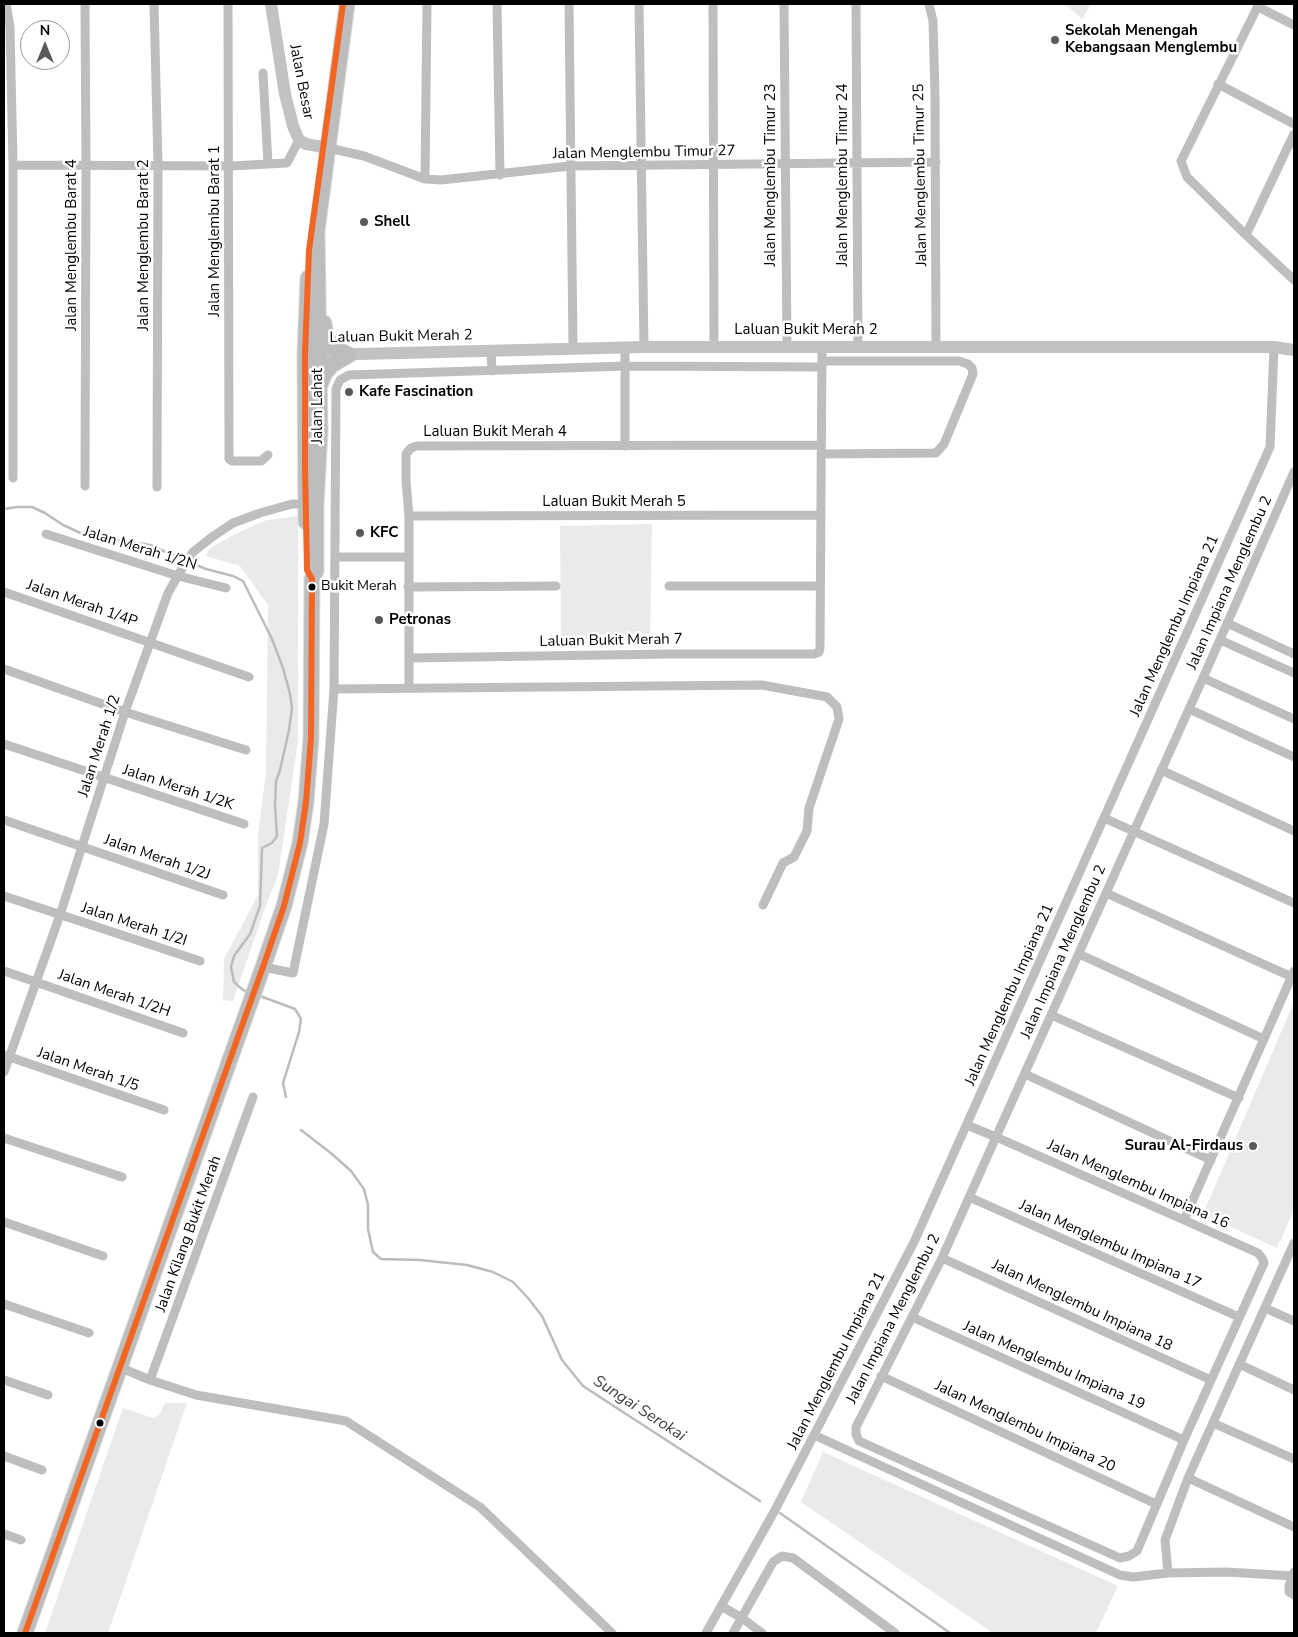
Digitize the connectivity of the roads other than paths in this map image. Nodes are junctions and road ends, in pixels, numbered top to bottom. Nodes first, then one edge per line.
1 (6, 4) edge
2 (85, 4) edge
3 (154, 4) edge
4 (228, 4) edge
5 (271, 4) edge
6 (345, 4) edge
7 (426, 4) edge
8 (497, 4) edge
9 (569, 4) edge
10 (639, 4) edge
11 (713, 4) edge
12 (784, 4) edge
13 (856, 4) edge
14 (929, 4) edge
15 (1258, 5) edge
16 (1294, 25) edge
17 (263, 73) dead end
18 (1218, 84) junction
19 (1294, 124) edge
20 (1294, 134) edge
21 (300, 140) junction
22 (327, 147) junction
23 (856, 162) junction
24 (936, 162) junction
25 (268, 164) junction
26 (714, 164) junction
27 (784, 164) junction
28 (13, 165) junction
29 (158, 165) junction
30 (86, 166) junction
31 (230, 166) junction
32 (570, 166) junction
33 (642, 166) junction
34 (500, 175) junction
35 (426, 179) junction
36 (1246, 235) junction
37 (316, 250) junction
38 (308, 270) junction
39 (1294, 280) edge
40 (822, 346) junction
41 (858, 346) junction
42 (936, 346) junction
43 (625, 347) junction
44 (644, 347) junction
45 (714, 347) junction
46 (787, 347) junction
47 (1274, 347) junction
48 (573, 348) junction
49 (1294, 350) edge
50 (491, 351) junction
51 (318, 355) junction
52 (349, 355) junction
53 (822, 364) junction
54 (626, 366) junction
55 (492, 370) junction
56 (319, 387) junction
57 (313, 433) junction
58 (625, 446) junction
59 (821, 450) junction
60 (268, 455) dead end
61 (1294, 472) edge
62 (14, 478) dead end
63 (85, 486) dead end
64 (157, 487) dead end
65 (305, 504) junction
66 (820, 515) junction
67 (409, 516) junction
68 (46, 534) dead end
69 (335, 557) junction
70 (408, 557) junction
71 (314, 575) junction
72 (178, 576) junction
73 (556, 586) dead end
74 (669, 586) dead end
75 (820, 586) junction
76 (408, 587) junction
77 (226, 588) dead end
78 (4, 592) edge
79 (1227, 623) junction
80 (1220, 640) junction
81 (150, 643) junction
82 (1294, 654) edge
83 (409, 658) junction
84 (4, 669) edge
85 (1294, 673) edge
86 (249, 677) dead end
87 (1203, 678) junction
88 (409, 688) junction
89 (334, 689) junction
90 (1189, 709) junction
91 (125, 712) junction
92 (1294, 719) edge
93 (4, 744) edge
94 (246, 750) dead end
95 (1294, 757) edge
96 (1161, 770) junction
97 (104, 778) junction
98 (1104, 818) junction
99 (4, 820) edge
100 (244, 824) dead end
101 (1134, 831) junction
102 (1294, 831) edge
103 (81, 846) junction
104 (1106, 893) junction
105 (223, 895) dead end
106 (4, 896) edge
107 (1294, 903) edge
108 (764, 906) dead end
109 (60, 915) junction
110 (1078, 954) junction
111 (200, 961) dead end
112 (263, 966) junction
113 (4, 971) edge
114 (1293, 974) edge
115 (36, 982) junction
116 (1051, 1014) junction
117 (183, 1033) dead end
118 (1264, 1040) junction
119 (6, 1056) edge
120 (4, 1072) edge
121 (1025, 1074) junction
122 (253, 1097) dead end
123 (1239, 1098) junction
124 (164, 1110) dead end
125 (967, 1125) junction
126 (996, 1137) junction
127 (4, 1138) edge
128 (1211, 1160) junction
129 (122, 1176) dead end
130 (969, 1197) junction
131 (1184, 1220) junction
132 (4, 1222) edge
133 (1293, 1249) edge
134 (103, 1256) dead end
135 (942, 1258) junction
136 (4, 1304) edge
137 (1265, 1308) junction
138 (912, 1317) junction
139 (1239, 1317) junction
140 (1294, 1321) edge
141 (89, 1334) dead end
142 (1240, 1364) junction
143 (119, 1368) junction
144 (881, 1376) junction
145 (4, 1380) edge
146 (150, 1380) junction
147 (1211, 1380) junction
148 (1294, 1390) edge
149 (48, 1395) dead end
150 (1213, 1423) junction
151 (814, 1435) junction
152 (1184, 1440) junction
153 (4, 1456) edge
154 (1294, 1459) edge
155 (42, 1470) dead end
156 (1188, 1478) junction
157 (1156, 1504) junction
158 (1294, 1527) edge
159 (4, 1534) edge
160 (21, 1540) dead end
161 (1168, 1573) junction
162 (1294, 1574) edge
163 (1294, 1595) edge
164 (721, 1606) junction
165 (742, 1618) junction
166 (25, 1633) edge
167 (612, 1633) edge
168 (706, 1633) edge
169 (734, 1633) edge
170 (762, 1633) edge
171 (895, 1633) edge

1 - 28 street
2 - 30 street, Jalan Menglembu Barat 4
3 - 29 street, Jalan Menglembu Barat 2
4 - 31 street, Jalan Menglembu Barat 1
5 - 21 street, Jalan Besar
6 - 22 main road
7 - 35 street
8 - 34 street
9 - 32 street
10 - 33 street
11 - 26 street
12 - 27 street, Jalan Menglembu Timur 23
13 - 23 street, Jalan Menglembu Timur 24
14 - 24 street, Jalan Menglembu Timur 25
15 - 16 street
15 - 18 street
17 - 25 street
18 - 19 street
18 - 36 street
20 - 36 street
21 - 22 street, Jalan Besar
21 - 25 street
22 - 35 street, Jalan Menglembu Timur 27
22 - 37 main road, Jalan Lahat
22 - 38 main road, Jalan Lahat
23 - 24 street, Jalan Menglembu Timur 27
23 - 27 street, Jalan Menglembu Timur 27
23 - 41 street, Jalan Menglembu Timur 24
24 - 42 street, Jalan Menglembu Timur 25
25 - 31 street
26 - 27 street, Jalan Menglembu Timur 27
26 - 33 street, Jalan Menglembu Timur 27
26 - 45 street
27 - 46 street, Jalan Menglembu Timur 23
28 - 30 street
28 - 62 street
29 - 30 street
29 - 31 street
29 - 64 street, Jalan Menglembu Barat 2
30 - 63 street, Jalan Menglembu Barat 4
31 - 60 street, Jalan Menglembu Barat 1
32 - 33 street, Jalan Menglembu Timur 27
32 - 34 street, Jalan Menglembu Timur 27
32 - 48 street
33 - 44 street
34 - 35 street, Jalan Menglembu Timur 27
36 - 39 street
37 - 51 main road, Jalan Lahat
37 - 52 main road
38 - 51 main road
38 - 57 main road, Jalan Lahat
40 - 41 street, Laluan Bukit Merah 2
40 - 46 street, Laluan Bukit Merah 2
40 - 53 street
41 - 42 street, Laluan Bukit Merah 2
42 - 47 street, Laluan Bukit Merah 2
43 - 44 street, Laluan Bukit Merah 2
43 - 48 street, Laluan Bukit Merah 2
43 - 54 street
44 - 45 street, Laluan Bukit Merah 2
45 - 46 street, Laluan Bukit Merah 2
47 - 49 street, Laluan Bukit Merah 2
47 - 98 street, Jalan Menglembu Impiana 21
48 - 50 street, Laluan Bukit Merah 2
50 - 52 street, Laluan Bukit Merah 2
50 - 55 street
51 - 52 street, Laluan Bukit Merah 2
51 - 56 main road, Jalan Lahat
51 - 57 main road
52 - 56 main road
53 - 54 street, Laluan Bukit Merah 2
53 - 59 street
53 - 59 street, Laluan Bukit Merah 2
54 - 55 street, Laluan Bukit Merah 2
54 - 58 street
55 - 69 street, Laluan Bukit Merah 2
56 - 57 main road, Jalan Lahat
57 - 65 main road, Jalan Lahat
57 - 71 main road, Jalan Lahat
58 - 59 street, Laluan Bukit Merah 4
58 - 67 street, Laluan Bukit Merah 4
59 - 66 street
61 - 79 street, Jalan Impiana Menglembu 2
65 - 71 main road, Jalan Lahat
65 - 72 street, Jalan Merah 1/2
66 - 67 street, Laluan Bukit Merah 5
66 - 75 street
67 - 70 street, Laluan Bukit Merah 4
68 - 72 street, Jalan Merah 1/2N
69 - 70 street
69 - 89 street
70 - 76 street, Laluan Bukit Merah 4
71 - 112 main road, Jalan Lahat
72 - 77 street, Jalan Merah 1/2N
72 - 81 street, Jalan Merah 1/2
73 - 76 street
74 - 75 street
75 - 83 street, Laluan Bukit Merah 7
76 - 83 street, Laluan Bukit Merah 4
78 - 81 street, Jalan Merah 1/4P
79 - 80 street, Jalan Impiana Menglembu 2
79 - 82 street
80 - 85 street
80 - 87 street, Jalan Impiana Menglembu 2
81 - 86 street, Jalan Merah 1/4P
81 - 91 street, Jalan Merah 1/2
83 - 88 street, Laluan Bukit Merah 4
84 - 91 street
87 - 90 street, Jalan Impiana Menglembu 2
87 - 92 street
88 - 89 street
88 - 108 street
89 - 112 street
90 - 95 street
90 - 96 street, Jalan Impiana Menglembu 2
91 - 94 street
91 - 97 street, Jalan Merah 1/2
93 - 97 street, Jalan Merah 1/2K
96 - 101 street, Jalan Impiana Menglembu 2
96 - 102 street
97 - 100 street, Jalan Merah 1/2K
97 - 103 street, Jalan Merah 1/2
98 - 101 street
98 - 125 street, Jalan Menglembu Impiana 21
99 - 103 street, Jalan Merah 1/2J
101 - 104 street, Jalan Impiana Menglembu 2
101 - 107 street
103 - 105 street, Jalan Merah 1/2J
103 - 109 street, Jalan Merah 1/2
104 - 110 street, Jalan Impiana Menglembu 2
104 - 114 street
106 - 109 street, Jalan Merah 1/2I
109 - 111 street, Jalan Merah 1/2I
109 - 115 street, Jalan Merah 1/2
110 - 116 street, Jalan Impiana Menglembu 2
110 - 118 street
112 - 143 main road, Jalan Lahat
113 - 115 street, Jalan Merah 1/2H
114 - 118 street
115 - 117 street, Jalan Merah 1/2H
115 - 119 street, Jalan Merah 1/2
116 - 121 street, Jalan Impiana Menglembu 2
116 - 123 street
118 - 123 street
119 - 120 street, Jalan Merah 1/2
119 - 124 street, Jalan Merah 1/5
121 - 126 street, Jalan Impiana Menglembu 2
121 - 128 street
122 - 146 street, Jalan Kilang Bukit Merah
123 - 128 street
125 - 126 street, Jalan Menglembu Impiana 16
125 - 151 street, Jalan Menglembu Impiana 21
126 - 130 street, Jalan Impiana Menglembu 2
126 - 131 street, Jalan Menglembu Impiana 16
127 - 129 street
128 - 131 street
130 - 135 street, Jalan Impiana Menglembu 2
130 - 139 street, Jalan Menglembu Impiana 17
131 - 139 street, Jalan Menglembu Impiana 16
132 - 134 street
133 - 137 street
135 - 138 street, Jalan Impiana Menglembu 2
135 - 147 street, Jalan Menglembu Impiana 18
136 - 141 street
137 - 140 street
137 - 142 street
138 - 144 street, Jalan Impiana Menglembu 2
138 - 152 street, Jalan Menglembu Impiana 19
139 - 147 street
142 - 148 street
142 - 150 street
143 - 146 street
143 - 166 main road, Jalan Lahat
144 - 157 street, Jalan Menglembu Impiana 20
144 - 157 street, Jalan Impiana Menglembu 2
145 - 149 street
146 - 167 street
147 - 152 street
150 - 154 street
150 - 156 street
151 - 161 street
151 - 164 street, Jalan Menglembu Impiana 21
152 - 157 street
153 - 155 street
156 - 158 street
156 - 161 street
159 - 160 street
161 - 162 street
162 - 163 street
164 - 165 street
164 - 168 street, Jalan Menglembu Impiana 21
165 - 169 street
165 - 170 street
165 - 171 street

